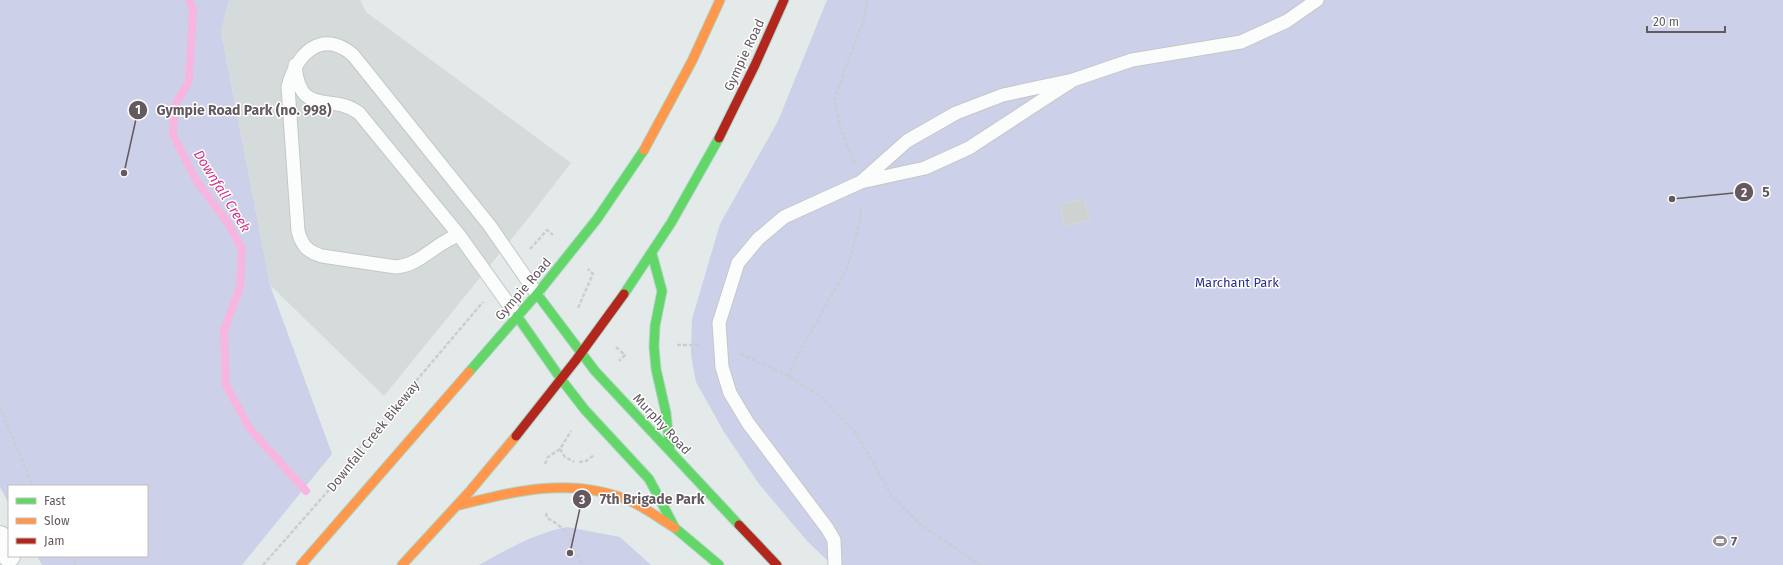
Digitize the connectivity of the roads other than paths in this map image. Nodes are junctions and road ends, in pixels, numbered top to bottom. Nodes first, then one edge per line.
1 (720, 0) edge
2 (784, 0) edge
3 (1318, 0) edge
4 (295, 65) junction
5 (1073, 80) junction
6 (861, 182) junction
7 (459, 235) junction
8 (652, 254) junction
9 (537, 294) junction
10 (518, 316) junction
11 (580, 354) junction
12 (561, 379) junction
13 (670, 451) junction
14 (456, 506) junction
15 (675, 528) junction
16 (301, 565) edge
17 (402, 565) edge
18 (719, 565) edge
19 (777, 565) edge
20 (835, 565) edge

1 - 9 main road, Gympie Road
2 - 8 main road, Gympie Road
3 - 5 lane
4 - 7 lane
4 - 7 lane
4 - 9 lane
5 - 6 lane
5 - 6 lane
6 - 20 lane
7 - 10 lane
8 - 11 main road, Gympie Road
8 - 13 main road
9 - 10 main road, Gympie Road
9 - 11 main road, Murphy Road
10 - 12 main road
10 - 16 main road, Gympie Road
11 - 12 main road, Gympie Road
11 - 13 main road, Murphy Road
12 - 14 main road, Gympie Road
12 - 15 main road
13 - 19 main road, Murphy Road
14 - 15 main road
14 - 17 main road, Gympie Road
15 - 18 main road

